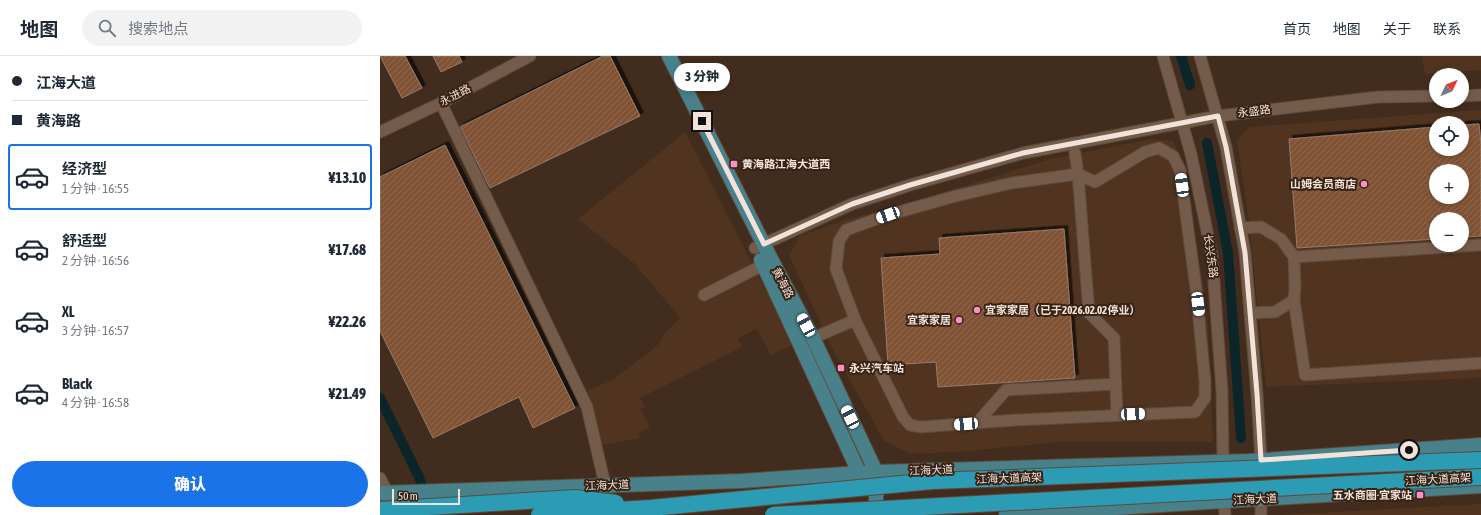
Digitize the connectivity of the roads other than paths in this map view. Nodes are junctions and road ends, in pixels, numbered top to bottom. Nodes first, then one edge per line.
1 (530, 56) edge
2 (659, 56) edge
3 (669, 56) edge
4 (1163, 56) edge
5 (1200, 56) edge
6 (1481, 95) edge
7 (1429, 96) edge
8 (1469, 96) edge
9 (441, 102) junction
10 (1218, 116) junction
11 (1182, 123) junction
12 (380, 132) edge
13 (1076, 153) dead end
14 (1078, 174) junction
15 (1240, 228) junction
16 (759, 246) junction
17 (1481, 246) edge
18 (1294, 257) junction
19 (768, 263) junction
20 (704, 295) dead end
21 (1294, 300) junction
22 (1250, 313) junction
23 (855, 320) junction
24 (813, 338) junction
25 (1481, 363) edge
26 (1116, 384) junction
27 (1117, 415) junction
28 (977, 423) junction
29 (1481, 445) edge
30 (1261, 460) junction
31 (1481, 460) edge
32 (1224, 461) junction
33 (876, 472) junction
34 (861, 474) junction
35 (1481, 477) edge
36 (380, 478) edge
37 (605, 485) junction
38 (1481, 486) edge
39 (384, 493) edge
40 (1261, 499) junction
41 (1224, 501) junction
42 (651, 508) junction
43 (380, 510) edge
44 (392, 515) edge
45 (539, 515) edge
46 (773, 515) edge
47 (875, 515) edge
48 (1006, 515) edge
49 (1225, 515) edge
50 (1261, 515) edge

1 - 9 street, 永进路
2 - 16 main road, 黄海路
3 - 16 main road, 黄海路
4 - 11 street, 长兴东路
5 - 10 street
6 - 8 street
7 - 10 street, 永盛路
9 - 12 street, 永进路
9 - 37 street
10 - 11 street, 永盛路
10 - 15 street
11 - 16 street, 永盛路
11 - 32 street, 长兴东路
13 - 14 street
14 - 23 street
14 - 26 street
14 - 27 street
15 - 18 street
15 - 22 street
16 - 19 main road, 黄海路
17 - 18 street
18 - 21 street
19 - 20 street
19 - 24 main road, 黄海路
19 - 34 main road, 黄海路
21 - 22 street
21 - 25 street
22 - 30 street
23 - 24 street
23 - 28 street
24 - 33 main road, 黄海路
26 - 27 street
26 - 28 street
27 - 28 street
29 - 30 main road, 江海大道
30 - 32 main road, 江海大道
31 - 42 highway, 江海大道高架, bridge
32 - 33 main road, 江海大道
33 - 34 main road, 江海大道
33 - 47 main road, 黄海路
34 - 37 main road, 江海大道
34 - 47 main road, 黄海路
35 - 46 highway, 江海大道高架, bridge
36 - 39 street
37 - 39 main road, 江海大道
38 - 40 main road, 江海大道
39 - 44 street
40 - 41 main road, 江海大道
40 - 50 street
41 - 48 main road, 江海大道
41 - 49 street
42 - 43 highway, bridge
42 - 45 highway, 江海大道高架, bridge

